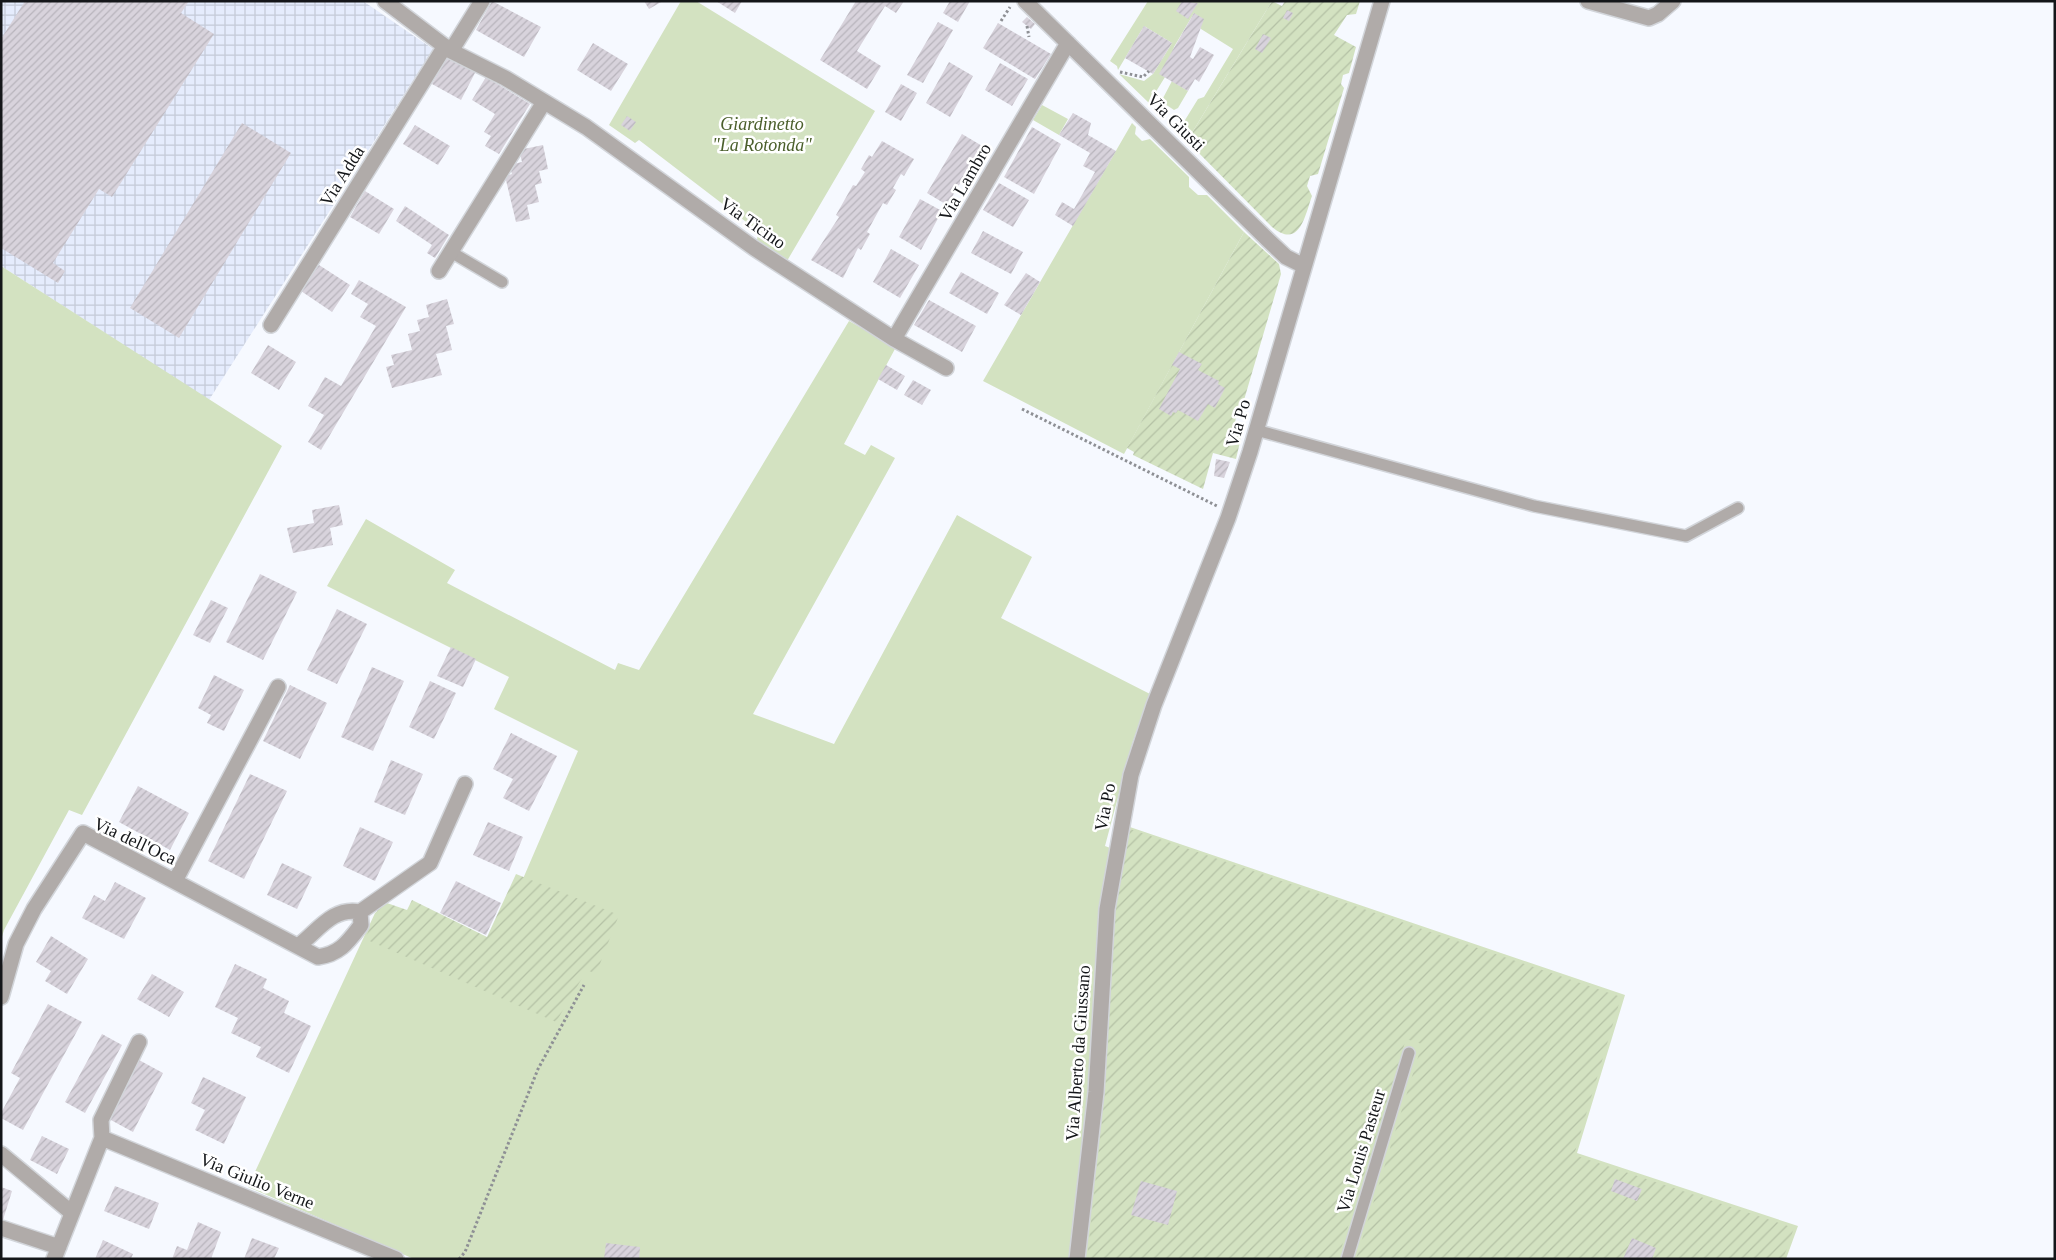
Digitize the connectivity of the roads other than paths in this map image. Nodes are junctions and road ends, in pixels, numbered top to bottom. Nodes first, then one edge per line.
1 (385, 1) edge
2 (482, 1) edge
3 (1025, 1) edge
4 (1382, 1) edge
5 (1588, 1) edge
6 (1672, 1) edge
7 (1068, 43) junction
8 (448, 49) junction
9 (544, 102) junction
10 (451, 252) junction
11 (1304, 266) junction
12 (439, 271) dead end
13 (502, 282) dead end
14 (271, 325) dead end
15 (894, 339) junction
16 (946, 368) dead end
17 (1256, 430) junction
18 (1738, 508) dead end
19 (278, 687) dead end
20 (465, 784) dead end
21 (1116, 850) joint
22 (175, 881) junction
23 (360, 912) junction
24 (298, 946) junction
25 (1, 997) edge
26 (139, 1042) dead end
27 (1410, 1053) dead end
28 (102, 1138) junction
29 (1, 1154) edge
30 (72, 1213) junction
31 (1, 1228) edge
32 (56, 1253) edge
33 (396, 1259) edge
34 (1077, 1259) edge
35 (1347, 1259) edge

1 - 8 street, Via Ticino
2 - 8 street, Via Adda
3 - 7 street, Via Giusti
4 - 11 street, Via Po
5 - 6 street
7 - 11 street, Via Giusti
7 - 15 street, Via Lambro
8 - 9 street, Via Ticino
8 - 14 street, Via Adda
9 - 10 street
9 - 15 street, Via Ticino
10 - 12 street
10 - 13 lane
11 - 17 street, Via Po
15 - 16 street, Via Ticino
17 - 18 lane
17 - 21 street, Via Po
19 - 22 street, Via dell'Oca
20 - 23 street
21 - 34 street, Via Alberto da Giussano
22 - 24 street, Via dell'Oca
22 - 25 street, Via dell'Oca
23 - 24 street
23 - 24 street, Via dell'Oca
26 - 28 street
27 - 35 lane, Via Louis Pasteur
28 - 30 street
28 - 33 street, Via Giulio Verne
29 - 30 street
30 - 32 street
31 - 32 street

